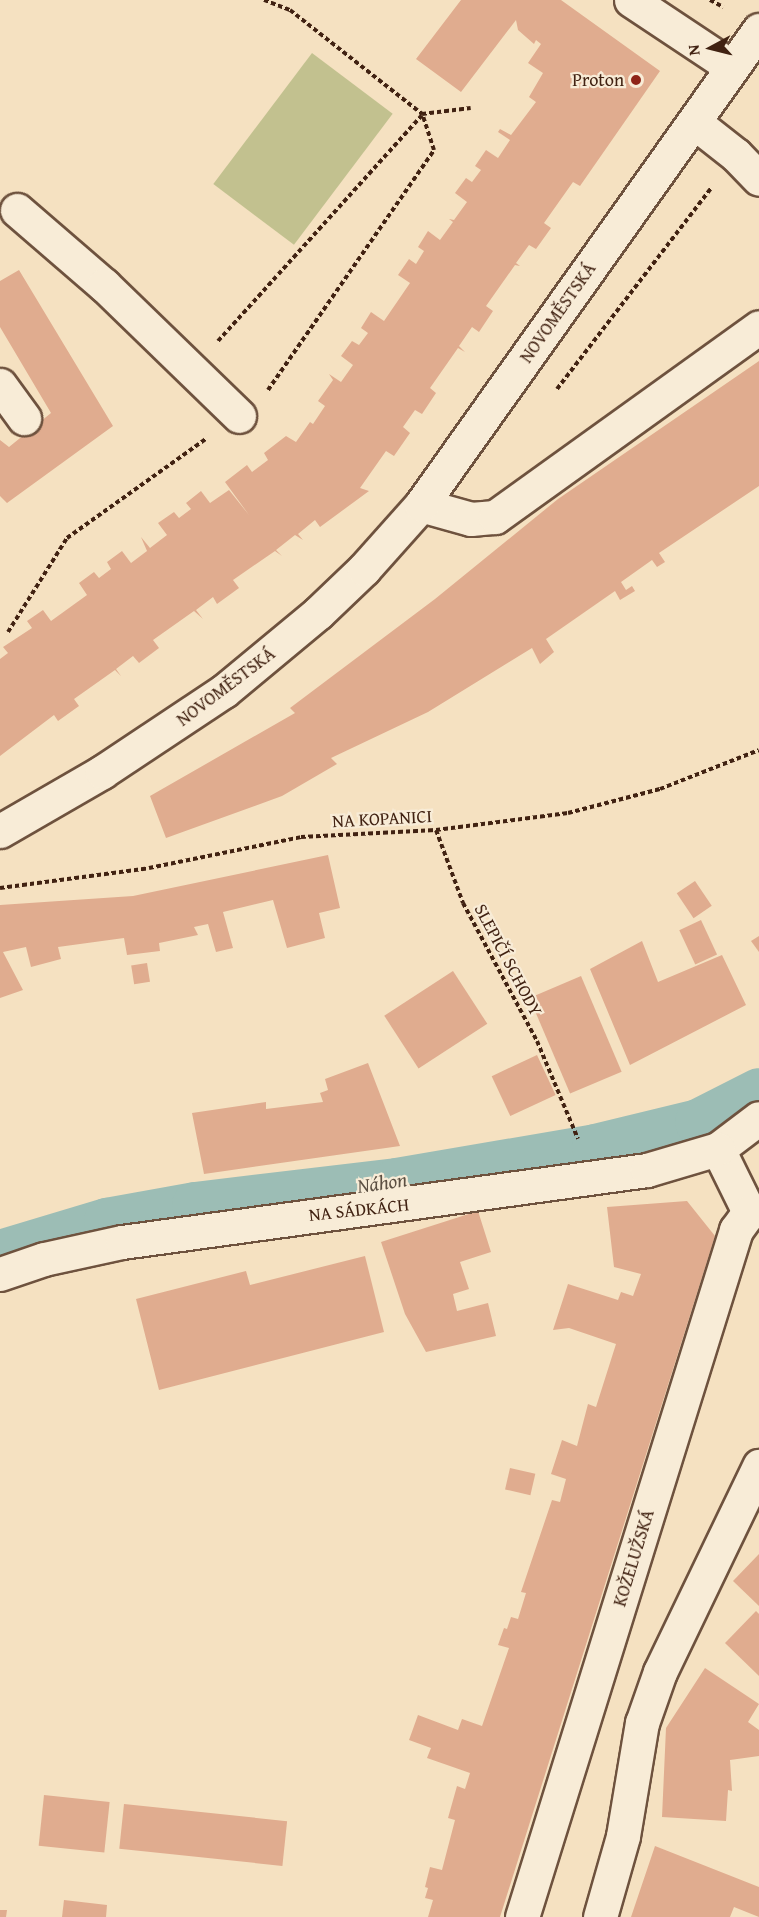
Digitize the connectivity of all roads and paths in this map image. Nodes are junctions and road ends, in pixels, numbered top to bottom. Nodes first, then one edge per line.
1 (264, 0) edge
2 (631, 0) edge
3 (710, 0) edge
4 (723, 7) dead end
5 (759, 30) edge
6 (732, 67) junction
7 (471, 108) dead end
8 (422, 114) junction
9 (694, 122) junction
10 (736, 155) junction
11 (759, 178) edge
12 (6, 211) edge
13 (759, 327) edge
14 (192, 370) junction
15 (0, 385) edge
16 (554, 393) dead end
17 (239, 416) dead end
18 (24, 418) dead end
19 (421, 505) junction
20 (759, 750) edge
21 (436, 830) junction
22 (0, 831) edge
23 (0, 888) edge
24 (759, 1118) edge
25 (577, 1136) dead end
26 (718, 1149) junction
27 (754, 1212) edge
28 (0, 1274) edge
29 (759, 1467) edge
30 (522, 1917) edge
31 (600, 1917) edge

1 - 8 path
2 - 6 street
3 - 4 path
5 - 6 street, NOVOMĚSTSKÁ
6 - 9 street, NOVOMĚSTSKÁ
7 - 8 path
8 - 14 path
9 - 10 street
9 - 19 street, NOVOMĚSTSKÁ
10 - 11 street
10 - 16 path
12 - 14 street
13 - 19 street
14 - 17 street
15 - 18 street
19 - 22 street, NOVOMĚSTSKÁ
20 - 21 path, NA KOPANICI
21 - 23 path, NA KOPANICI
21 - 25 path, SLEPIČÍ SCHODY
24 - 26 street
26 - 27 street
26 - 28 street, NA SÁDKÁCH
27 - 30 street, KOŽELUŽSKÁ
29 - 31 street

